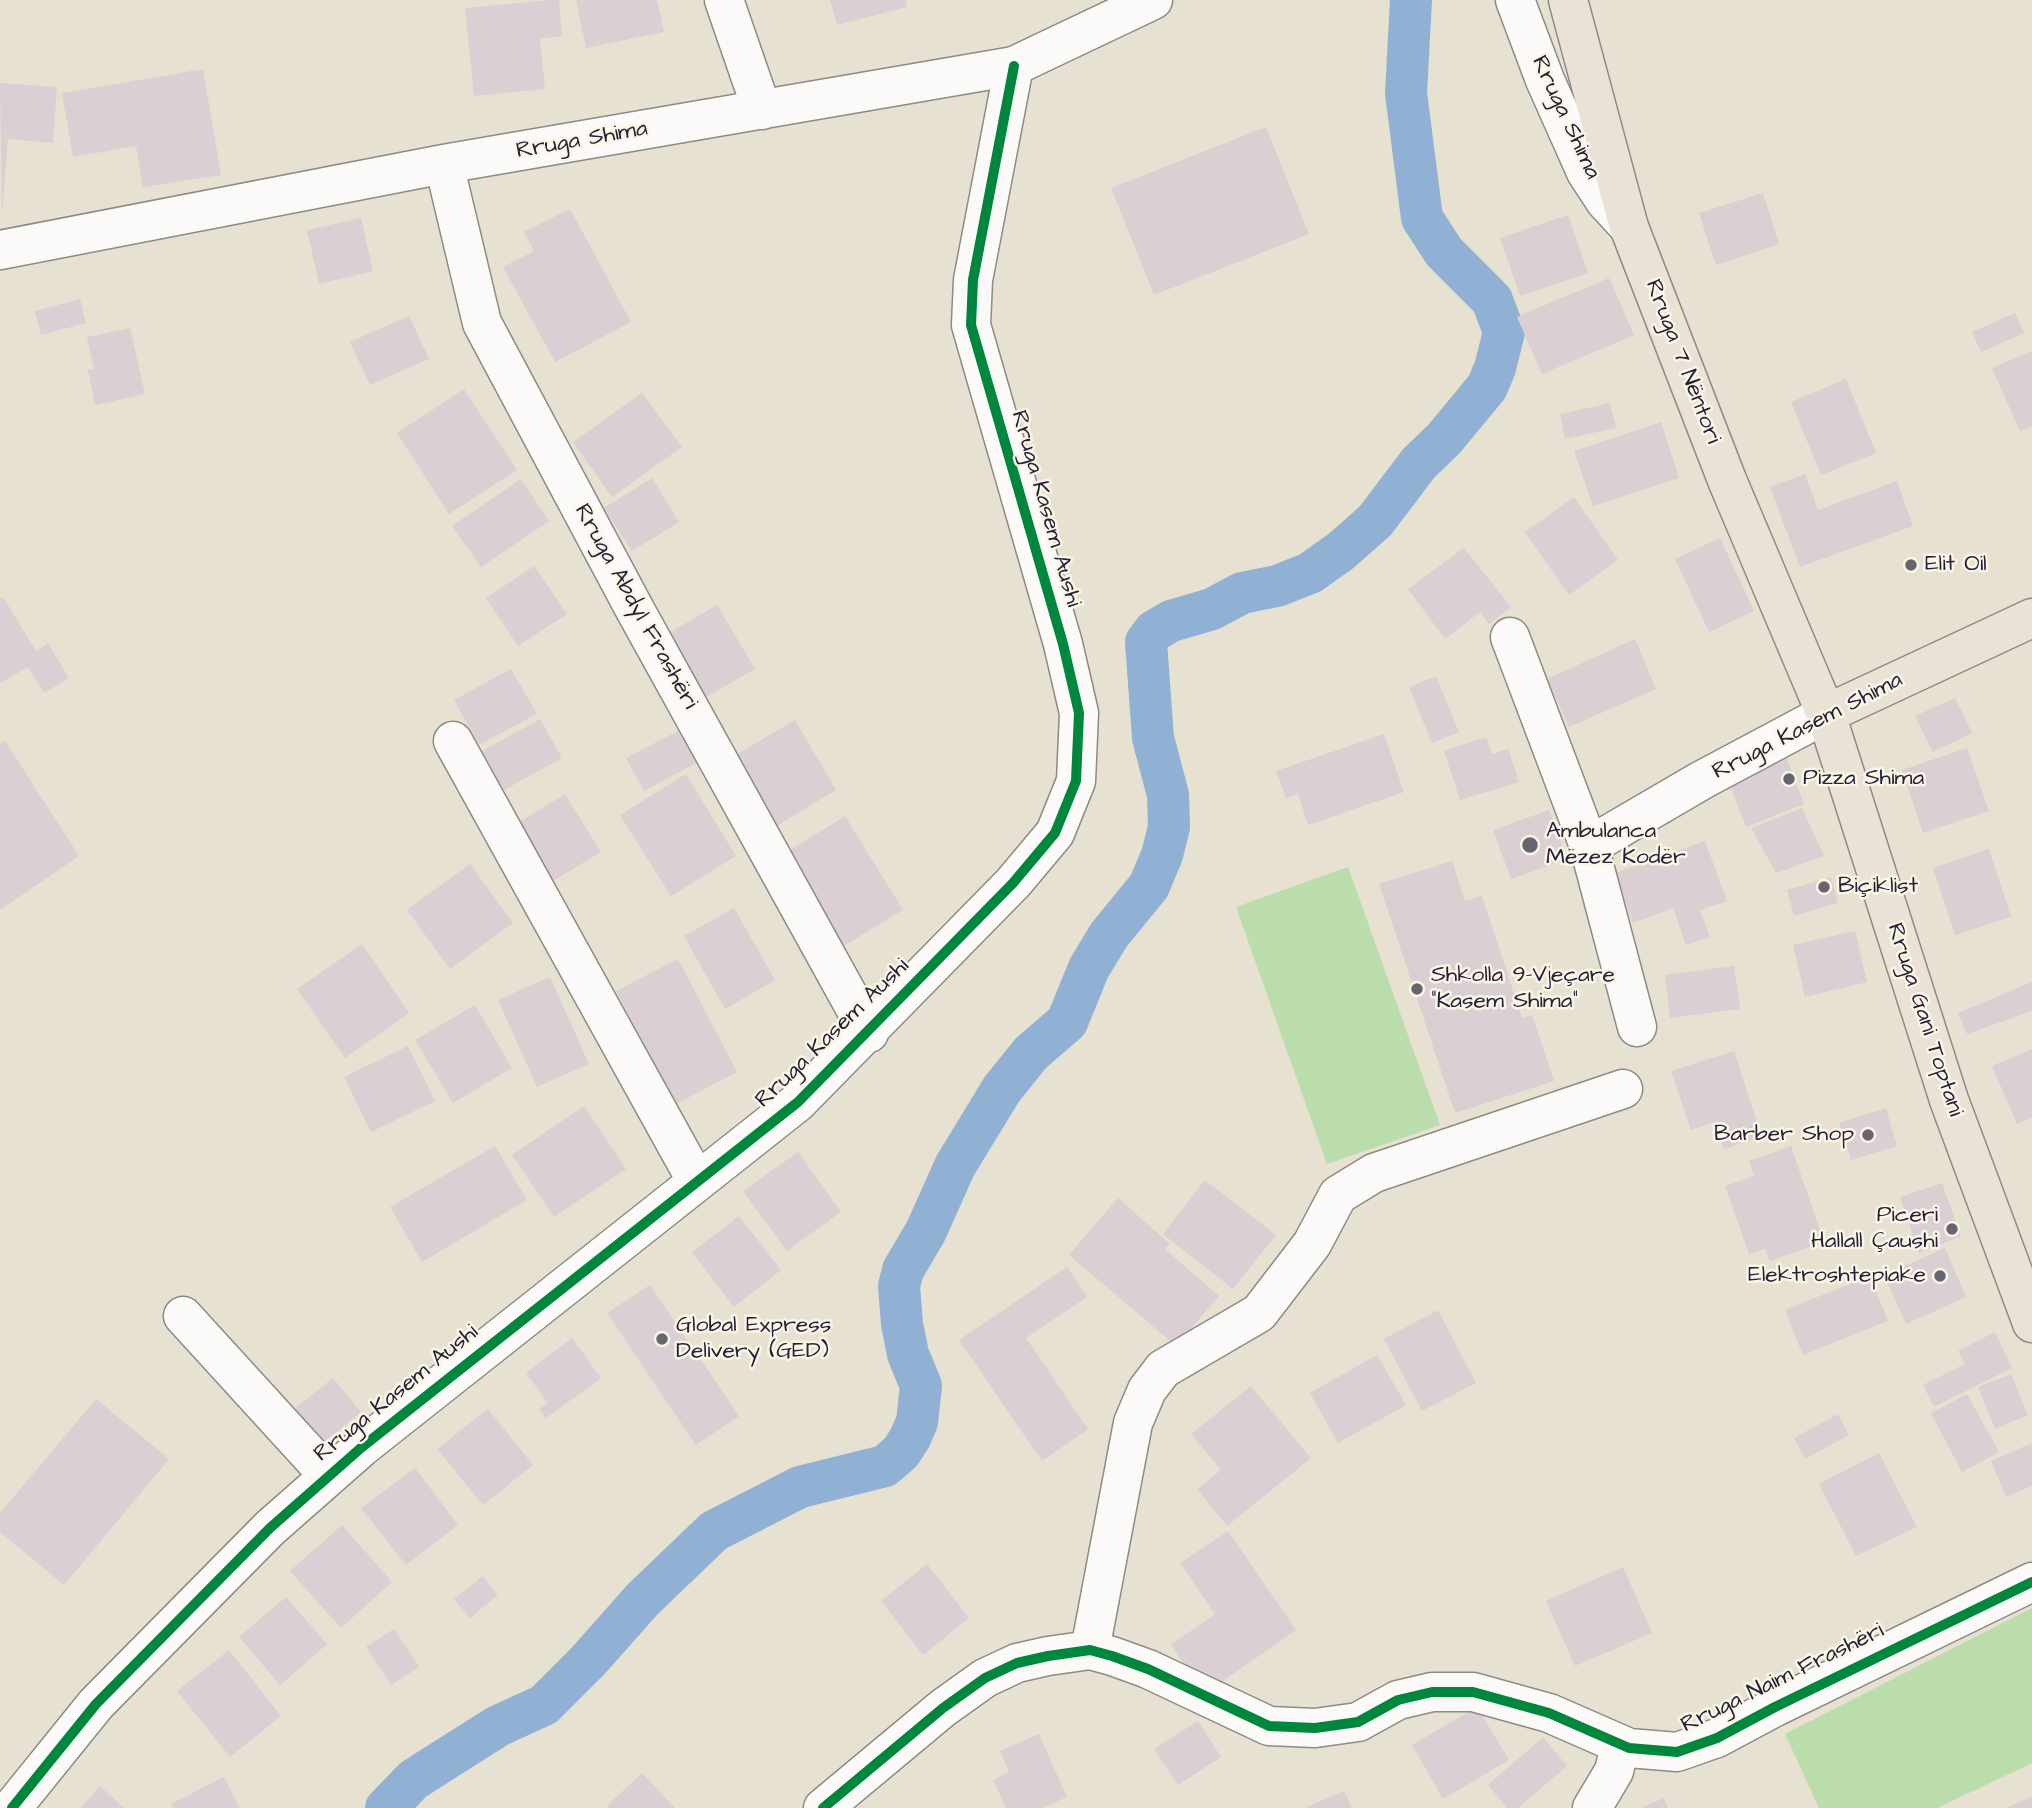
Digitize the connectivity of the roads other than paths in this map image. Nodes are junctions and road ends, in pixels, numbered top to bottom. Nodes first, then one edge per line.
1 (724, 0) edge
2 (1153, 0) edge
3 (1515, 0) edge
4 (1568, 0) edge
5 (1014, 66) junction
6 (762, 110) junction
7 (444, 164) junction
8 (1629, 227) junction
9 (0, 250) edge
10 (2032, 618) edge
11 (1510, 637) dead end
12 (1826, 714) junction
13 (453, 740) dead end
14 (1589, 846) junction
15 (1637, 1027) dead end
16 (869, 1032) junction
17 (1623, 1089) dead end
18 (696, 1180) junction
19 (184, 1317) dead end
20 (2032, 1323) edge
21 (329, 1476) junction
22 (2032, 1582) edge
23 (1090, 1650) junction
24 (1620, 1745) junction
25 (12, 1808) edge
26 (823, 1808) edge
27 (1592, 1808) edge

1 - 6 street
2 - 5 street, Rruga Shima
3 - 8 street, Rruga Shima
4 - 8 main road, Rruga 7 Nëntori
5 - 6 street, Rruga Shima
5 - 16 street, Rruga Kasem Aushi
6 - 7 street, Rruga Shima
7 - 9 street, Rruga Shima
7 - 16 street, Rruga Abdyl Frashëri
8 - 12 main road, Rruga 7 Nëntori
10 - 12 main road, Rruga Kasem Shima
11 - 14 street
12 - 14 street, Rruga Kasem Shima
12 - 20 main road, Rruga Gani Toptani
13 - 18 street
14 - 15 street
16 - 18 street, Rruga Kasem Aushi
17 - 23 street
18 - 21 street, Rruga Kasem Aushi
19 - 21 street
21 - 25 street, Rruga Kasem Aushi
22 - 24 street, Rruga Naim Frashëri
23 - 24 street, Rruga Naim Frashëri
23 - 26 street, Rruga Naim Frashëri
24 - 27 street

